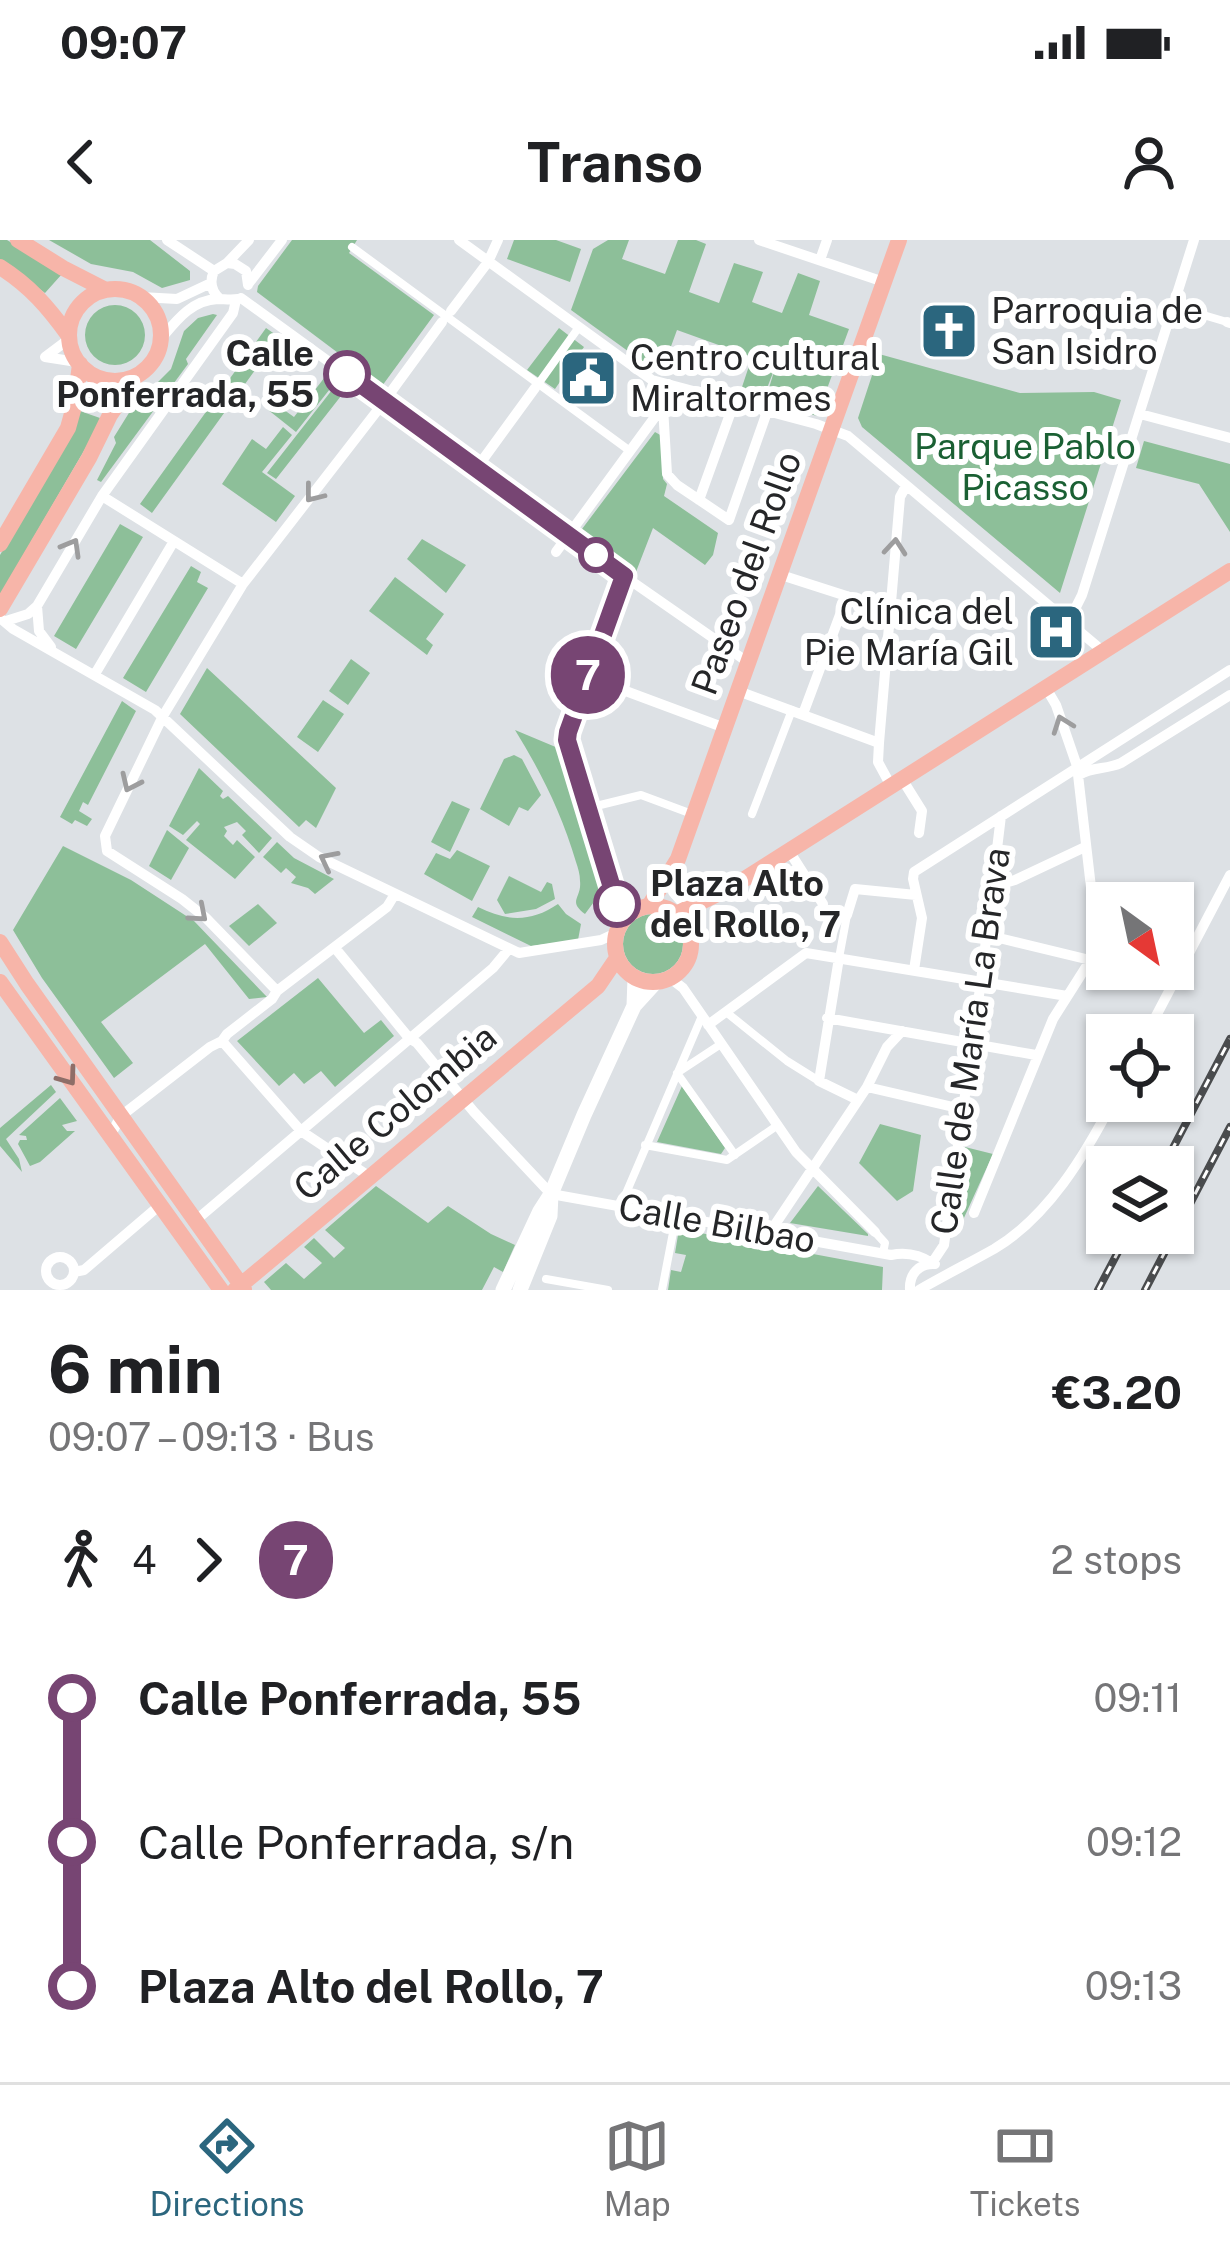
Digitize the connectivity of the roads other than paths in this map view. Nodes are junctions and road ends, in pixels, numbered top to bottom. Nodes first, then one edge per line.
1 (18, 240) edge
2 (167, 240) edge
3 (248, 240) edge
4 (282, 240) edge
5 (459, 240) edge
6 (498, 240) edge
7 (827, 240) edge
8 (899, 240) edge
9 (1194, 240) edge
10 (762, 241) edge
11 (352, 247) dead end
12 (820, 260) junction
13 (488, 262) junction
14 (227, 263) junction
15 (0, 267) edge
16 (212, 277) junction
17 (884, 282) junction
18 (249, 283) junction
19 (106, 290) junction
20 (141, 297) junction
21 (220, 298) junction
22 (238, 299) junction
23 (1173, 306) junction
24 (451, 311) dead end
25 (442, 322) dead end
26 (1228, 322) edge
27 (579, 327) junction
28 (69, 337) junction
29 (160, 340) junction
30 (78, 363) junction
31 (137, 375) junction
32 (537, 386) junction
33 (669, 397) junction
34 (384, 402) junction
35 (734, 404) junction
36 (767, 412) junction
37 (1140, 414) junction
38 (648, 428) junction
39 (832, 432) junction
40 (665, 434) junction
41 (1230, 438) edge
42 (632, 452) junction
43 (476, 469) junction
44 (906, 485) junction
45 (101, 496) junction
46 (699, 500) junction
47 (570, 536) junction
48 (174, 541) junction
49 (0, 544) edge
50 (556, 552) dead end
51 (1230, 571) edge
52 (781, 575) junction
53 (624, 576) junction
54 (243, 584) junction
55 (847, 596) junction
56 (37, 605) junction
57 (890, 610) junction
58 (2, 616) edge
59 (1070, 621) junction
60 (53, 650) junction
61 (1104, 652) junction
62 (749, 663) junction
63 (1230, 670) edge
64 (95, 674) junction
65 (588, 677) junction
66 (1046, 688) junction
67 (738, 691) junction
68 (1230, 694) edge
69 (798, 712) junction
70 (163, 716) junction
71 (725, 728) junction
72 (879, 743) junction
73 (1078, 771) junction
74 (896, 783) junction
75 (588, 808) junction
76 (694, 814) junction
77 (752, 814) dead end
78 (1001, 816) junction
79 (919, 833) dead end
80 (1084, 847) junction
81 (789, 851) junction
82 (678, 859) junction
83 (1230, 875) edge
84 (1089, 882) edge
85 (992, 887) junction
86 (726, 891) junction
87 (673, 892) junction
88 (395, 894) junction
89 (916, 895) junction
90 (823, 904) dead end
91 (649, 906) junction
92 (694, 906) junction
93 (675, 913) junction
94 (847, 915) joint
95 (619, 927) junction
96 (689, 931) junction
97 (986, 938) junction
98 (0, 942) edge
99 (335, 948) junction
100 (508, 950) junction
101 (839, 958) junction
102 (1086, 959) edge
103 (1086, 966) edge
104 (626, 970) junction
105 (914, 970) junction
106 (663, 980) junction
107 (981, 981) junction
108 (0, 982) edge
109 (277, 992) junction
110 (1067, 996) junction
111 (634, 1006) junction
112 (726, 1012) junction
113 (1157, 1014) edge
114 (827, 1018) junction
115 (705, 1021) junction
116 (902, 1031) junction
117 (409, 1038) junction
118 (222, 1041) junction
119 (971, 1042) junction
120 (721, 1044) junction
121 (1036, 1055) junction
122 (677, 1072) junction
123 (819, 1081) junction
124 (867, 1087) junction
125 (463, 1099) junction
126 (858, 1100) junction
127 (962, 1108) junction
128 (121, 1116) junction
129 (1101, 1122) edge
130 (778, 1125) junction
131 (301, 1131) junction
132 (110, 1136) junction
133 (645, 1145) junction
134 (735, 1155) junction
135 (811, 1168) junction
136 (370, 1177) junction
137 (551, 1194) junction
138 (160, 1205) junction
139 (621, 1205) junction
140 (974, 1214) dead end
141 (676, 1216) junction
142 (195, 1221) junction
143 (770, 1232) junction
144 (875, 1232) joint
145 (887, 1254) junction
146 (932, 1263) junction
147 (74, 1272) dead end
148 (946, 1274) junction
149 (546, 1279) dead end
150 (913, 1286) edge
151 (240, 1288) edge
152 (221, 1290) edge
153 (503, 1290) edge
154 (520, 1290) edge
155 (608, 1290) edge
156 (662, 1290) edge

1 - 19 main road
2 - 16 street
3 - 14 street
4 - 18 street
5 - 13 street
6 - 13 street
7 - 12 street
8 - 17 main road, Paseo del Rollo
9 - 23 street
10 - 12 street
11 - 32 street
12 - 17 street
13 - 24 street
13 - 27 street
14 - 16 street
14 - 18 street
15 - 28 main road
16 - 20 street
16 - 21 street
17 - 39 main road, Paseo del Rollo
18 - 22 street
19 - 20 main road
19 - 28 main road
20 - 29 main road
21 - 22 street
21 - 29 street
22 - 34 street
22 - 45 street
23 - 26 street
23 - 37 street
25 - 34 street
27 - 32 street
27 - 33 street
28 - 30 main road
28 - 30 street
29 - 31 main road
30 - 31 main road
30 - 49 main road
31 - 58 main road
32 - 42 street
32 - 43 street
33 - 35 street
33 - 38 street
33 - 40 street
34 - 43 street
34 -> 54 street
35 - 36 street
35 - 46 street
36 - 39 street
36 - 46 street
37 - 41 street
37 - 59 street
38 - 40 street
38 - 42 street
39 - 44 street
39 - 52 main road, Paseo del Rollo
40 - 46 street
42 - 47 street
43 - 47 street
57 -> 44 street
44 - 59 street
45 - 48 street
56 -> 45 street
47 - 50 street
47 - 53 street
48 - 54 street
48 - 64 street
51 - 61 main road
52 - 55 street
52 - 62 main road, Paseo del Rollo
53 - 62 street
53 - 65 street
54 - 70 street
55 - 57 street
55 - 69 street
56 - 58 street
56 - 60 street
57 - 72 street
58 - 60 street
59 - 61 street
60 - 64 street
61 - 66 main road
62 - 67 main road, Paseo del Rollo
63 - 73 street
64 - 70 street
65 - 71 street
65 - 75 street
73 -> 66 street
66 - 74 main road
67 - 69 street
67 - 71 main road, Paseo del Rollo
68 - 73 street
69 - 72 street
69 - 77 street
88 -> 70 street
70 -> 109 street
71 - 76 main road, Paseo del Rollo
72 - 74 street
73 - 78 street
73 - 80 street
74 - 79 street
74 - 81 main road
75 - 76 street
75 - 95 street
76 - 82 main road, Paseo del Rollo
78 - 85 street, Calle de María La Brava
78 - 89 street
80 - 84 street
80 - 85 street
81 - 86 main road
81 - 90 street
82 - 87 main road, Paseo del Rollo
82 - 91 main road, Paseo del Rollo
83 - 113 street
85 - 97 street, Calle de María La Brava
86 - 92 main road
86 - 96 main road
87 - 92 street
87 - 93 main road, Paseo del Rollo
88 - 99 street
88 - 100 street
89 - 94 street
89 - 105 street
91 - 93 main road
91 - 95 main road
92 - 93 main road
93 - 96 main road
94 - 101 street
95 - 100 street
95 - 104 main road
96 - 106 main road
97 - 102 street
97 - 107 street, Calle de María La Brava
98 - 128 main road
99 - 109 street
99 - 117 street
100 - 117 street
101 - 105 street
101 - 112 street
101 - 114 street
103 - 110 street
104 - 106 main road
104 - 111 main road
104 - 125 main road, Calle Colombia
105 - 107 street
106 - 111 main road
106 - 115 street
107 - 110 street
107 - 119 street, Calle de María La Brava
108 -> 132 main road
109 - 118 street
110 - 121 street
111 - 137 main road
112 - 115 street
112 - 123 street
114 - 116 street
114 - 123 street
115 - 120 street
115 - 122 street
116 - 119 street
116 - 124 street
117 - 125 street
117 - 131 street
118 - 128 street
118 - 131 street
119 - 121 street
119 - 127 street, Calle de María La Brava
120 - 122 street
120 - 130 street
121 - 140 street
122 - 133 street
122 - 134 street
123 - 126 street
124 - 126 street
124 - 127 street
125 - 136 main road, Calle Colombia
125 - 137 street
126 - 135 street
127 - 146 street, Calle de María La Brava
128 - 132 street
128 - 142 main road
129 - 148 street
130 - 134 street
130 - 135 street
131 - 136 street
131 - 142 street
132 - 138 main road
133 - 134 street
133 - 139 street
135 - 143 street
135 - 144 street
136 - 151 main road, Calle Colombia
137 - 139 street, Calle Bilbao
137 - 153 main road
137 - 154 main road
138 - 147 street
138 - 152 main road
139 - 141 street, Calle Bilbao
141 - 143 street, Calle Bilbao
141 - 156 street
142 - 151 main road
143 - 145 street, Calle Bilbao
144 - 145 street
145 - 146 street, Calle Bilbao
145 - 150 street
146 - 148 street
146 - 150 street
148 - 150 street
149 - 155 street

